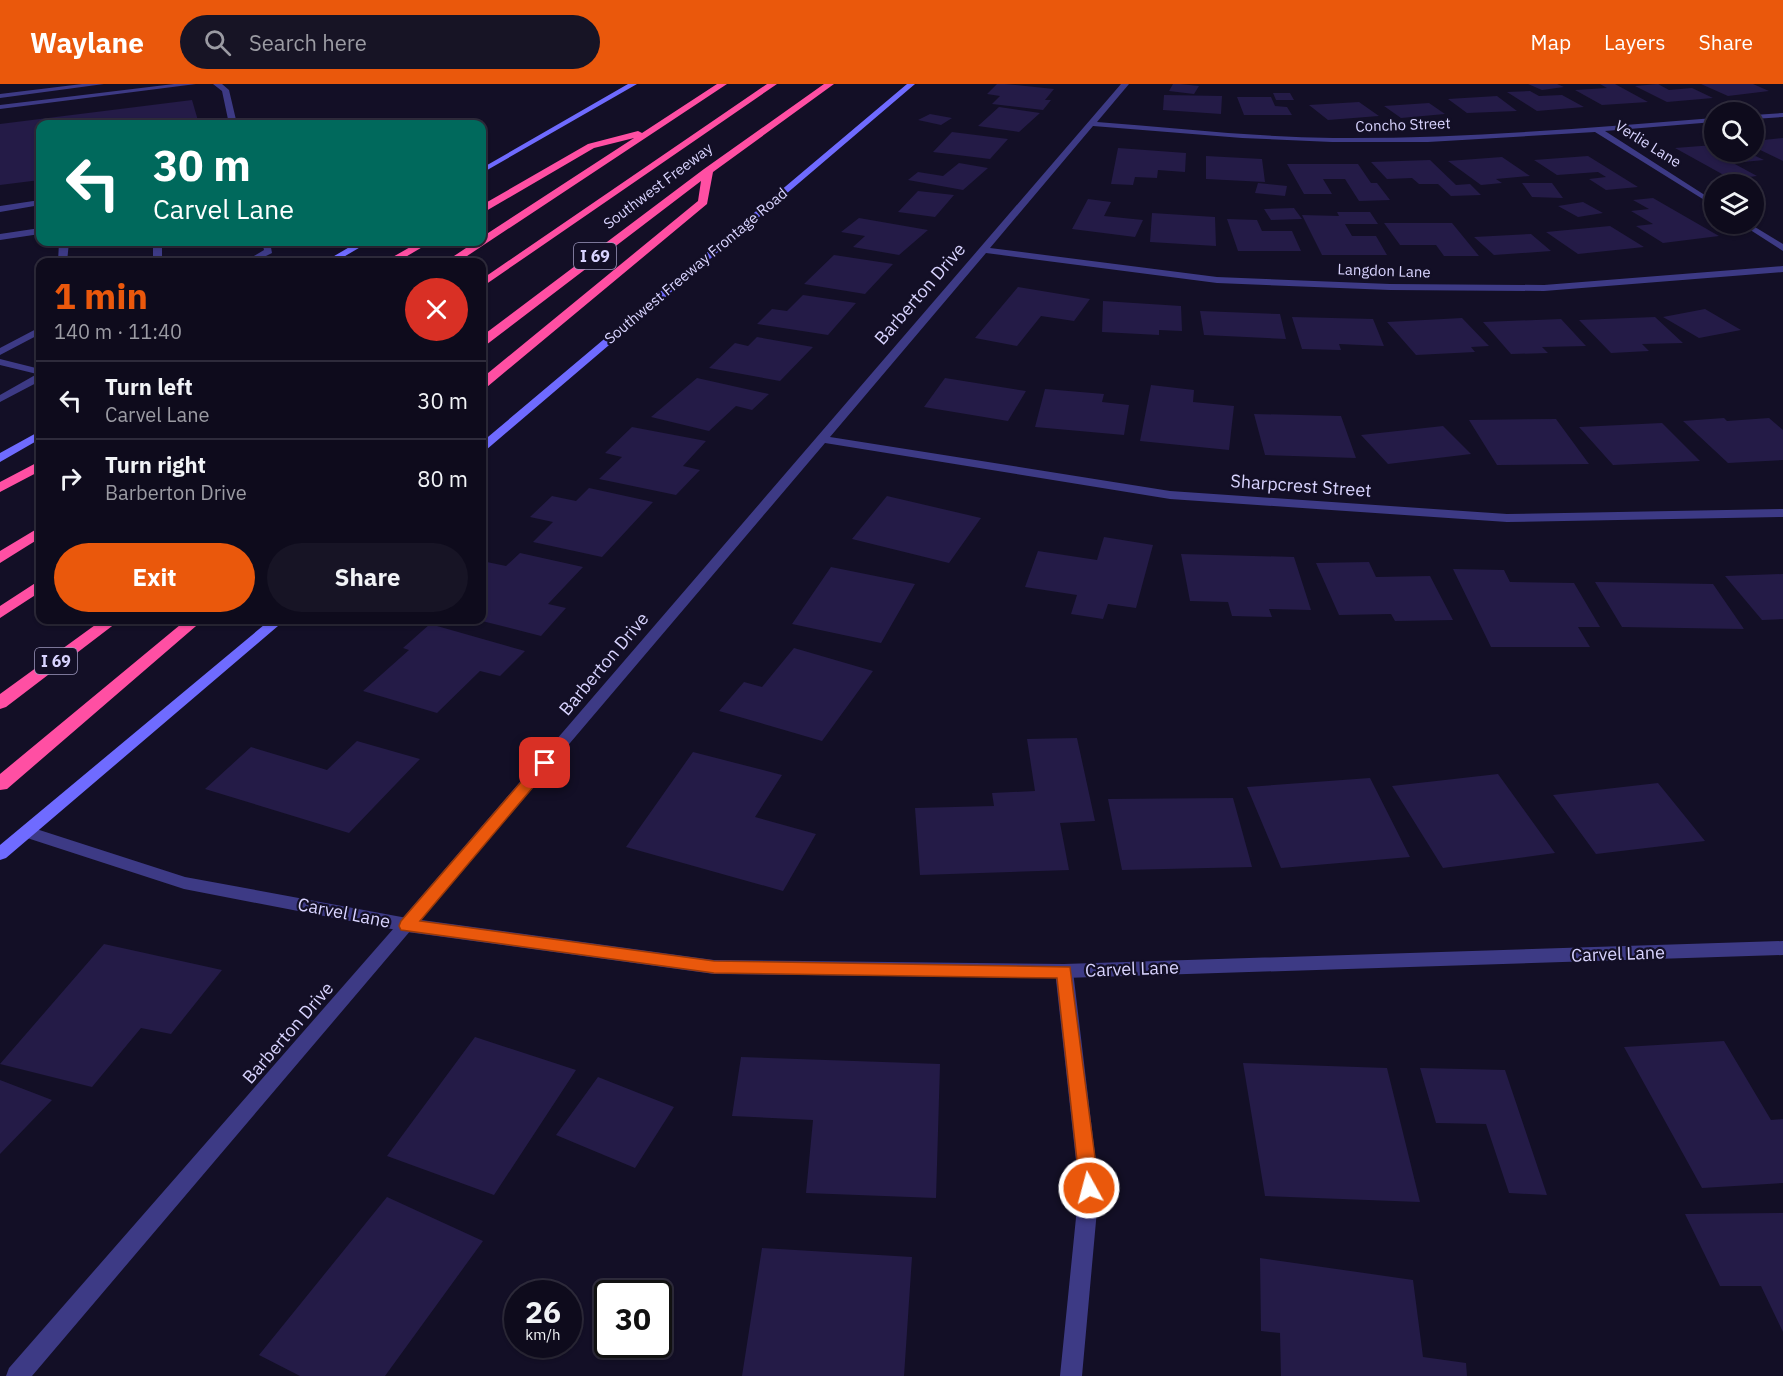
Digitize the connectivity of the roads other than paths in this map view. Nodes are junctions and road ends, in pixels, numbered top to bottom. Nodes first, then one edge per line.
1 (100, 84) edge
2 (192, 84) edge
3 (217, 84) edge
4 (633, 84) edge
5 (723, 84) edge
6 (773, 84) edge
7 (830, 84) edge
8 (911, 84) edge
9 (1125, 84) edge
10 (50, 87) edge
11 (0, 96) edge
12 (0, 107) edge
13 (1783, 115) edge
14 (1764, 116) edge
15 (232, 120) edge
16 (1704, 121) edge
17 (1091, 124) junction
18 (654, 129) junction
19 (1596, 129) junction
20 (486, 167) edge
21 (708, 171) junction
22 (1704, 198) edge
23 (36, 204) edge
24 (486, 207) edge
25 (0, 209) edge
26 (36, 232) edge
27 (1761, 234) edge
28 (0, 237) edge
29 (486, 239) edge
30 (267, 246) edge
31 (357, 246) edge
32 (419, 246) edge
33 (475, 246) edge
34 (1783, 248) edge
35 (985, 250) junction
36 (256, 258) edge
37 (336, 258) edge
38 (397, 258) edge
39 (457, 258) edge
40 (1783, 269) edge
41 (486, 281) edge
42 (36, 332) edge
43 (486, 339) edge
44 (0, 352) edge
45 (0, 362) edge
46 (36, 371) edge
47 (36, 379) edge
48 (486, 381) edge
49 (0, 399) edge
50 (36, 436) edge
51 (821, 439) junction
52 (486, 444) edge
53 (0, 458) edge
54 (36, 467) edge
55 (0, 488) edge
56 (1783, 513) edge
57 (36, 535) edge
58 (0, 558) edge
59 (36, 588) edge
60 (0, 613) edge
61 (107, 624) edge
62 (190, 624) edge
63 (273, 624) edge
64 (0, 703) edge
65 (0, 784) edge
66 (27, 832) junction
67 (0, 854) edge
68 (407, 926) junction
69 (1783, 948) edge
70 (1064, 972) junction
71 (17, 1376) edge
72 (1071, 1376) edge

1 - 10 street
2 - 12 street
3 - 15 street
4 - 20 main road
5 - 18 highway
6 - 41 highway
7 - 21 highway, Southwest Freeway / I 69
8 - 52 main road, Southwest Freeway Frontage Road
9 - 17 street, Barberton Drive
10 - 11 street
13 - 14 street
16 - 19 street, Concho Street
17 - 19 street, Concho Street
17 - 35 street, Barberton Drive
18 - 24 highway
18 - 29 highway
19 - 22 street, Verlie Lane
21 - 43 highway, Southwest Freeway / I 69
21 - 48 highway
23 - 25 street
26 - 28 street
27 - 34 street
30 - 36 street
31 - 37 main road
32 - 38 highway
33 - 39 highway
35 - 40 street, Langdon Lane
35 - 51 street, Barberton Drive
42 - 44 street
45 - 46 street
47 - 49 street
50 - 53 main road
51 - 56 street, Sharpcrest Street
51 - 68 street, Barberton Drive
54 - 55 highway
57 - 58 highway
59 - 60 highway
61 - 64 highway, I 69
62 - 65 highway
63 - 66 main road
66 - 67 main road
66 - 68 street, Carvel Lane
68 - 70 street, Carvel Lane
68 - 71 street, Barberton Drive
69 - 70 street, Carvel Lane
70 - 72 street

